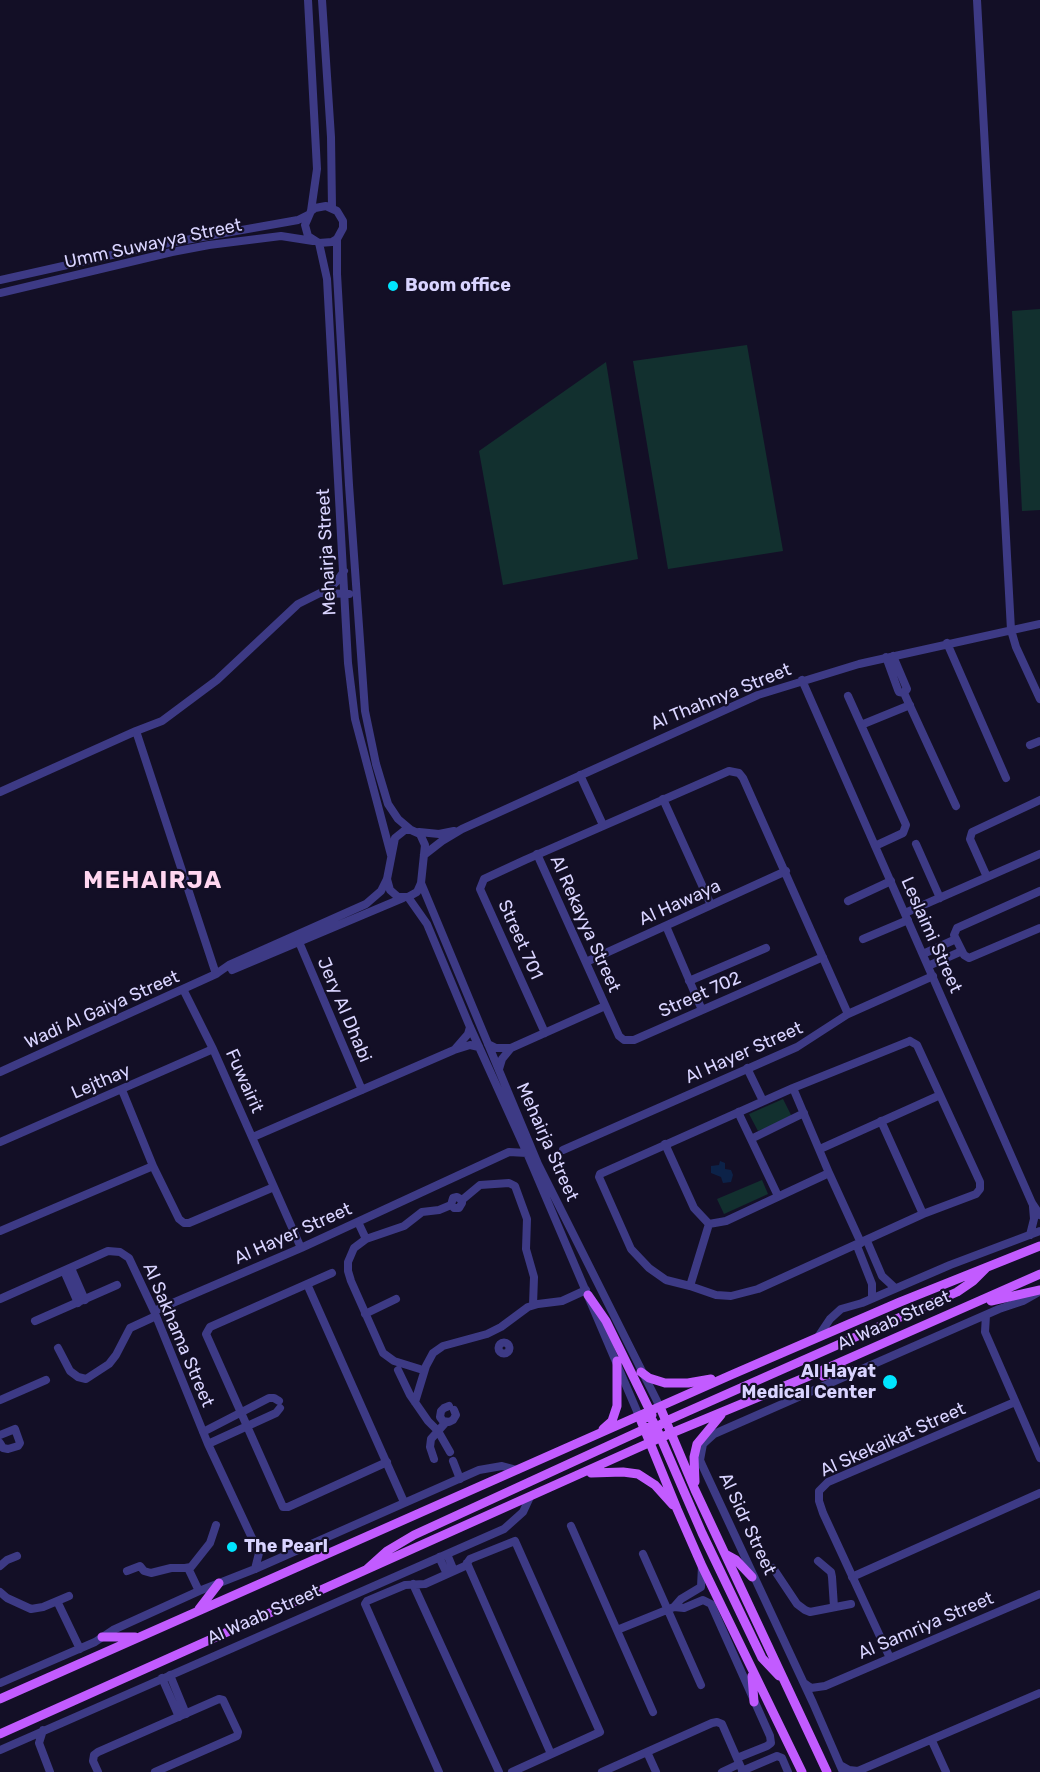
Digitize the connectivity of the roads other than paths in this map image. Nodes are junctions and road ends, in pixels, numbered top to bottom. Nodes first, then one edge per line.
1 (308, 0) edge
2 (322, 0) edge
3 (977, 0) edge
4 (332, 208) junction
5 (310, 213) junction
6 (337, 239) junction
7 (316, 242) junction
8 (0, 280) edge
9 (0, 293) edge
10 (344, 570) junction
11 (320, 592) junction
12 (356, 593) junction
13 (346, 594) junction
14 (1040, 624) edge
15 (1011, 630) junction
16 (947, 643) junction
17 (889, 656) junction
18 (802, 680) junction
19 (848, 696) dead end
20 (1040, 699) edge
21 (910, 705) junction
22 (861, 725) junction
23 (135, 731) junction
24 (1040, 741) edge
25 (1030, 745) dead end
26 (580, 775) junction
27 (1006, 778) dead end
28 (0, 792) edge
29 (663, 799) junction
30 (1040, 800) edge
31 (956, 806) dead end
32 (603, 825) junction
33 (462, 829) junction
34 (414, 830) junction
35 (916, 844) dead end
36 (875, 846) junction
37 (537, 854) junction
38 (1040, 854) edge
39 (391, 855) junction
40 (424, 855) junction
41 (786, 871) junction
42 (987, 877) junction
43 (387, 879) junction
44 (891, 881) junction
45 (421, 883) junction
46 (1040, 891) edge
47 (406, 897) junction
48 (940, 898) junction
49 (848, 901) dead end
50 (711, 905) junction
51 (907, 916) junction
52 (666, 926) junction
53 (1040, 928) edge
54 (863, 939) dead end
55 (956, 939) junction
56 (299, 942) junction
57 (766, 948) dead end
58 (962, 951) junction
59 (923, 954) junction
60 (823, 957) junction
61 (586, 962) junction
62 (928, 966) junction
63 (216, 974) junction
64 (933, 975) junction
65 (689, 981) junction
66 (183, 989) junction
67 (605, 1006) junction
68 (702, 1010) junction
69 (848, 1014) junction
70 (470, 1027) junction
71 (545, 1033) junction
72 (488, 1044) junction
73 (479, 1047) junction
74 (511, 1048) junction
75 (213, 1049) junction
76 (454, 1050) junction
77 (747, 1068) junction
78 (0, 1072) edge
79 (499, 1072) junction
80 (793, 1088) junction
81 (122, 1090) junction
82 (362, 1090) junction
83 (938, 1096) junction
84 (763, 1101) junction
85 (738, 1112) junction
86 (804, 1113) junction
87 (881, 1121) junction
88 (518, 1132) junction
89 (253, 1137) junction
90 (751, 1139) junction
91 (0, 1142) edge
92 (665, 1144) junction
93 (820, 1149) junction
94 (563, 1150) dead end
95 (510, 1152) junction
96 (527, 1153) junction
97 (153, 1166) junction
98 (829, 1173) junction
99 (274, 1188) junction
100 (778, 1196) junction
101 (1032, 1203) junction
102 (923, 1214) junction
103 (1040, 1215) edge
104 (358, 1222) junction
105 (709, 1224) junction
106 (0, 1231) edge
107 (1040, 1231) edge
108 (1030, 1235) junction
109 (366, 1239) junction
110 (861, 1243) junction
111 (1040, 1246) edge
112 (301, 1248) junction
113 (987, 1266) junction
114 (68, 1269) junction
115 (332, 1273) dead end
116 (1040, 1274) edge
117 (307, 1284) junction
118 (117, 1285) dead end
119 (690, 1286) junction
120 (895, 1288) junction
121 (1040, 1291) edge
122 (587, 1293) junction
123 (872, 1298) junction
124 (0, 1299) edge
125 (396, 1299) dead end
126 (81, 1302) junction
127 (533, 1305) junction
128 (971, 1305) junction
129 (155, 1313) junction
130 (365, 1314) junction
131 (986, 1315) junction
132 (35, 1321) dead end
133 (966, 1323) junction
134 (499, 1328) junction
135 (985, 1332) junction
136 (815, 1340) junction
137 (502, 1342) dead end
138 (58, 1348) dead end
139 (617, 1361) junction
140 (398, 1370) dead end
141 (423, 1370) junction
142 (857, 1371) junction
143 (641, 1372) junction
144 (731, 1375) junction
145 (809, 1376) junction
146 (46, 1380) dead end
147 (0, 1400) edge
148 (415, 1402) junction
149 (1015, 1402) junction
150 (660, 1407) junction
151 (650, 1411) junction
152 (724, 1412) junction
153 (241, 1414) junction
154 (639, 1416) junction
155 (446, 1422) junction
156 (658, 1424) junction
157 (246, 1426) junction
158 (645, 1429) junction
159 (438, 1431) junction
160 (203, 1432) junction
161 (672, 1433) junction
162 (0, 1435) edge
163 (592, 1437) junction
164 (662, 1437) junction
165 (651, 1442) junction
166 (0, 1443) edge
167 (208, 1444) junction
168 (450, 1452) dead end
169 (1040, 1458) edge
170 (434, 1459) dead end
171 (453, 1461) dead end
172 (387, 1462) junction
173 (517, 1470) junction
174 (585, 1473) junction
175 (460, 1479) junction
176 (695, 1490) junction
177 (1040, 1493) edge
178 (530, 1497) junction
179 (404, 1502) junction
180 (677, 1509) junction
181 (216, 1526) dead end
182 (571, 1526) dead end
183 (259, 1553) junction
184 (643, 1554) dead end
185 (725, 1554) junction
186 (443, 1555) junction
187 (17, 1556) dead end
188 (275, 1560) junction
189 (818, 1561) dead end
190 (468, 1563) junction
191 (0, 1566) edge
192 (702, 1566) junction
193 (188, 1568) junction
194 (773, 1568) dead end
195 (255, 1569) junction
196 (128, 1571) dead end
197 (364, 1572) junction
198 (450, 1573) junction
199 (752, 1576) junction
200 (852, 1577) junction
201 (219, 1582) junction
202 (413, 1584) junction
203 (200, 1591) junction
204 (0, 1592) edge
205 (1040, 1594) edge
206 (69, 1596) dead end
207 (57, 1601) junction
208 (856, 1602) junction
209 (834, 1607) junction
210 (671, 1609) junction
211 (197, 1612) junction
212 (617, 1630) junction
213 (140, 1637) junction
214 (102, 1638) junction
215 (80, 1649) junction
216 (890, 1658) junction
217 (752, 1671) junction
218 (166, 1676) junction
219 (785, 1682) junction
220 (803, 1682) junction
221 (0, 1683) edge
222 (701, 1685) dead end
223 (825, 1686) junction
224 (1040, 1693) edge
225 (0, 1699) edge
226 (754, 1702) junction
227 (813, 1703) junction
228 (653, 1712) dead end
229 (183, 1715) junction
230 (44, 1729) junction
231 (0, 1734) edge
232 (22, 1739) junction
233 (932, 1741) junction
234 (771, 1743) junction
235 (40, 1747) junction
236 (0, 1749) edge
237 (647, 1752) junction
238 (551, 1754) junction
239 (777, 1756) junction
240 (740, 1766) edge
241 (841, 1768) edge
242 (50, 1772) edge
243 (98, 1772) edge
244 (154, 1772) edge
245 (439, 1772) edge
246 (499, 1772) edge
247 (512, 1772) edge
248 (602, 1772) edge
249 (656, 1772) edge
250 (722, 1772) edge
251 (788, 1772) edge
252 (802, 1772) edge
253 (827, 1772) edge
254 (858, 1772) edge
255 (946, 1772) edge

1 - 5 street
2 - 4 street
3 - 15 street
4 - 5 street
4 - 6 street
5 - 7 street
5 - 8 street, Umm Suwayya Street
6 - 7 street
6 - 12 street, Mehairja Street
7 - 9 street, Umm Suwayya Street
7 - 10 street, Mehairja Street
10 - 11 street
10 - 13 street, Mehairja Street
11 - 13 street
11 - 23 street
12 - 13 street
12 - 34 street, Mehairja Street
13 - 39 street, Mehairja Street
14 - 15 street, Al Thahnya Street
15 - 16 street, Al Thahnya Street
15 - 20 street
16 - 17 street, Al Thahnya Street
16 - 27 street
17 - 18 street, Al Thahnya Street
17 - 21 street
18 - 26 street, Al Thahnya Street
18 - 36 street, Leslaimi Street
19 - 22 street
21 - 22 street
21 - 31 street
22 - 36 street
23 - 28 street
23 - 63 street
24 - 25 street
26 - 32 street
26 - 33 street, Al Thahnya Street
29 - 32 street, Street 701
29 - 41 street, Street 701
29 - 50 street
30 - 42 street
32 - 37 street, Street 701
33 - 34 street, Al Thahnya Street
33 - 40 street, Al Thahnya Street
34 - 39 street
34 - 40 street
35 - 48 street
36 - 44 street, Leslaimi Street
37 - 61 street, Al Rekayya Street
37 - 71 street, Street 701
38 - 42 street
39 - 43 street
40 - 45 street
41 - 50 street, Al Hawaya
41 - 60 street
42 - 48 street
43 - 47 street, Mehairja Street
43 - 63 street, Wadi Al Gaiya Street
44 - 49 street
44 - 51 street, Leslaimi Street
45 - 47 street
45 - 72 street, Mehairja Street
46 - 55 street
47 - 56 street, Wadi Al Gaiya Street
47 - 70 street, Mehairja Street
48 - 51 street
50 - 52 street, Al Hawaya
51 - 54 street
51 - 59 street, Leslaimi Street
52 - 61 street, Al Hawaya
52 - 65 street
53 - 58 street
55 - 58 street
55 - 59 street
56 - 63 street, Wadi Al Gaiya Street
56 - 82 street, Jery Al Dhabi
57 - 65 street
58 - 62 street
59 - 62 street, Leslaimi Street
60 - 68 street, Street 702
60 - 69 street
61 - 67 street, Al Rekayya Street
62 - 64 street, Leslaimi Street
63 - 66 street, Wadi Al Gaiya Street
64 - 69 street, Al Hayer Street
64 - 101 street, Leslaimi Street
65 - 68 street
66 - 75 street, Fuwairit
66 - 78 street, Wadi Al Gaiya Street
67 - 68 street, Street 702
67 - 71 street
69 - 77 street, Al Hayer Street
70 - 73 street, Mehairja Street
70 - 76 street
71 - 74 street
72 - 74 street
72 - 79 street, Mehairja Street
73 - 76 street, Jery Al Dhabi
73 - 88 street, Mehairja Street
74 - 79 street
75 - 81 street, Lejthay
75 - 89 street, Fuwairit
76 - 82 street, Jery Al Dhabi
77 - 84 street
77 - 94 street, Al Hayer Street
79 - 143 street, Mehairja Street
80 - 83 street
80 - 84 street
80 - 86 street
81 - 91 street, Lejthay
81 - 97 street
82 - 89 street, Jery Al Dhabi
83 - 87 street
83 - 102 street
84 - 85 street
85 - 90 street
85 - 92 street
86 - 90 street
86 - 93 street
87 - 93 street
87 - 102 street
88 - 95 street
88 - 96 street, Mehairja Street
89 - 99 street, Fuwairit
90 - 100 street
92 - 105 street
92 - 119 street
93 - 98 street
95 - 96 street, Al Hayer Street
95 - 104 street, Al Hayer Street
96 - 122 street, Mehairja Street
97 - 99 street
97 - 106 street
98 - 100 street
98 - 110 street
99 - 112 street, Fuwairit
100 - 105 street
101 - 103 street, Leslaimi Street
101 - 108 street, Leslaimi Street
102 - 110 street
104 - 109 street
104 - 112 street, Al Hayer Street
105 - 119 street
107 - 108 street, Al Waab Street
108 - 120 street, Al Waab Street
109 - 127 street
109 - 130 street
110 - 119 street
110 - 120 street
110 - 123 street
111 - 113 main road, Al Waab Street
112 - 129 street, Al Hayer Street
113 - 136 main road, Al Waab Street
113 - 156 main road
114 - 124 street, Al Sakhama Street
114 - 126 street
114 - 129 street, Al Sakhama Street
115 - 117 street
116 - 128 main road, Al Waab Street
117 - 153 street
117 - 172 street
118 - 126 street
120 - 123 street, Al Waab Street
121 - 128 main road
121 - 131 street, Al Waab Street
122 - 127 street
122 - 139 street, Mehairja Street
122 - 151 main road
123 - 136 street, Al Waab Street
125 - 130 street
126 - 132 street
127 - 134 street
128 - 145 main road, Al Waab Street
129 - 138 street, Al Hayer Street
129 - 160 street, Al Sakhama Street
130 - 141 street
131 - 133 street, Al Waab Street
131 - 135 street
133 - 135 street
133 - 142 street, Al Waab Street
134 - 137 street
134 - 141 street
135 - 149 street
136 - 144 main road, Al Waab Street
139 - 154 street, Mehairja Street
139 - 163 main road
140 - 148 street
141 - 148 street
142 - 145 main road
142 - 199 street, Al Sidr Street
143 - 144 main road
143 - 150 street, Mehairja Street
144 - 150 main road, Al Waab Street
145 - 152 main road, Al Waab Street
146 - 147 street
148 - 159 street
149 - 169 street
149 - 200 street, Al Skekaikat Street
150 - 151 main road, Al Waab Street
150 - 156 main road
151 - 154 main road, Al Waab Street
151 - 156 main road
152 - 161 main road, Al Waab Street
152 - 176 main road
153 - 157 street
153 - 157 street
153 - 160 street
154 - 156 main road
154 - 158 main road
154 - 163 main road, Al Waab Street
155 - 155 street
155 - 159 street
156 - 158 main road
156 - 161 main road, Al Sidr Street
156 - 164 main road
156 - 165 main road
157 - 167 street
157 - 172 street
158 - 165 main road
158 - 197 main road
159 - 168 street
159 - 170 street
160 - 167 street, Al Sakhama Street
161 - 164 main road, Al Waab Street
161 - 176 main road, Al Sidr Street
162 - 166 street
163 - 173 main road, Al Waab Street
164 - 165 main road, Al Waab Street
164 - 219 main road
165 - 174 main road, Al Waab Street
165 - 180 main road
167 - 183 street, Al Sakhama Street
171 - 175 street
172 - 179 street
173 - 175 street, Al Waab Street
173 - 211 main road, Al Waab Street
174 - 178 main road, Al Waab Street
174 - 180 main road
175 - 179 street, Al Waab Street
176 - 185 main road, Al Sidr Street
177 - 200 street
178 - 186 street, Al Waab Street
178 - 197 main road, Al Waab Street
179 - 188 street, Al Waab Street
180 - 192 main road
181 - 193 street
182 - 212 street
183 - 188 street
183 - 195 street
184 - 210 street
185 - 199 main road
185 - 219 main road, Al Sidr Street
186 - 198 street
186 - 218 street, Al Waab Street
187 - 191 street
188 - 195 street, Al Waab Street
189 - 209 street
190 - 198 street
190 - 238 street
190 - 238 street
192 - 210 street
192 - 217 main road
193 - 196 street
193 - 203 street
194 - 209 street
195 - 201 street, Al Waab Street
197 - 231 main road, Al Waab Street
198 - 202 street
199 - 220 street, Al Sidr Street
200 - 208 street, Al Skekaikat Street
201 - 203 street, Al Waab Street
201 - 211 main road
202 - 245 street
202 - 246 street
203 - 214 street, Al Waab Street
204 - 207 street
205 - 216 street, Al Samriya Street
206 - 207 street
207 - 215 street
208 - 209 street
208 - 216 street, Al Skekaikat Street
210 - 212 street
210 - 222 street
210 - 226 street
211 - 213 main road, Al Waab Street
212 - 228 street
213 - 214 main road
213 - 225 main road, Al Waab Street
214 - 215 street, Al Waab Street
215 - 221 street, Al Waab Street
216 - 223 street, Al Samriya Street
217 - 226 main road
217 - 252 main road
218 - 229 street
218 - 230 street, Al Waab Street
219 - 253 main road, Al Sidr Street
220 - 223 street
220 - 227 street, Al Sidr Street
223 - 227 street
224 - 233 street
226 - 234 street
227 - 241 street, Al Sidr Street
229 - 243 street
229 - 244 street
230 - 232 street, Al Waab Street
230 - 235 street
232 - 235 street
232 - 236 street, Al Waab Street
233 - 254 street
233 - 255 street
234 - 239 street
234 - 240 street
235 - 242 street
237 - 240 street
237 - 248 street
237 - 249 street
238 - 247 street
239 - 240 street
239 - 251 street
240 - 250 street
241 - 254 street

